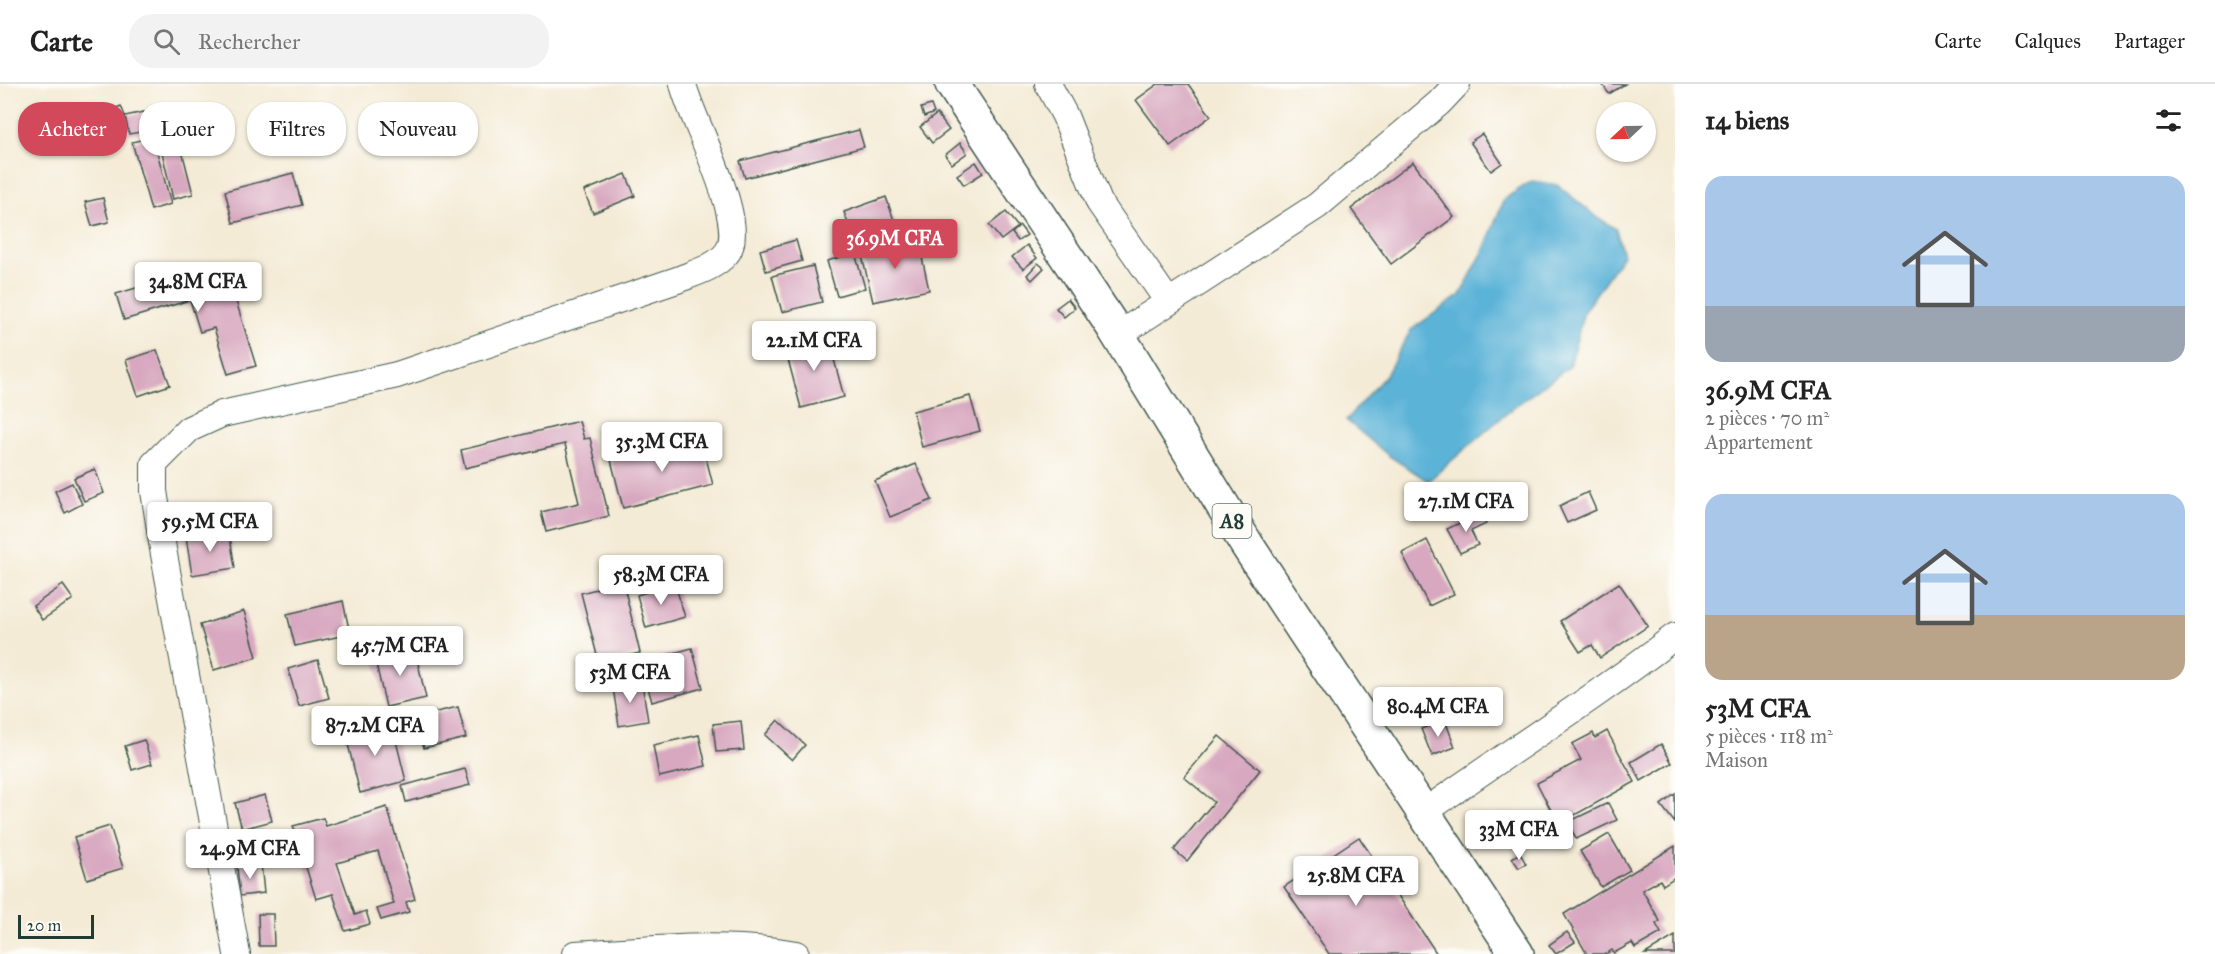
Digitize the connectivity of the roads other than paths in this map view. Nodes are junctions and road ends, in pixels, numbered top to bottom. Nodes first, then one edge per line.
1 (682, 84) edge
2 (952, 84) edge
3 (1048, 84) edge
4 (1457, 84) edge
5 (1167, 300) junction
6 (1118, 335) junction
7 (1675, 636) edge
8 (1423, 813) junction
9 (237, 954) edge
10 (575, 954) edge
11 (796, 954) edge
12 (1517, 954) edge

1 - 9 street
2 - 6 main road, A8
3 - 5 street
4 - 5 street
5 - 6 street
6 - 8 main road, A8
7 - 8 street
8 - 12 main road, A8
10 - 11 street

